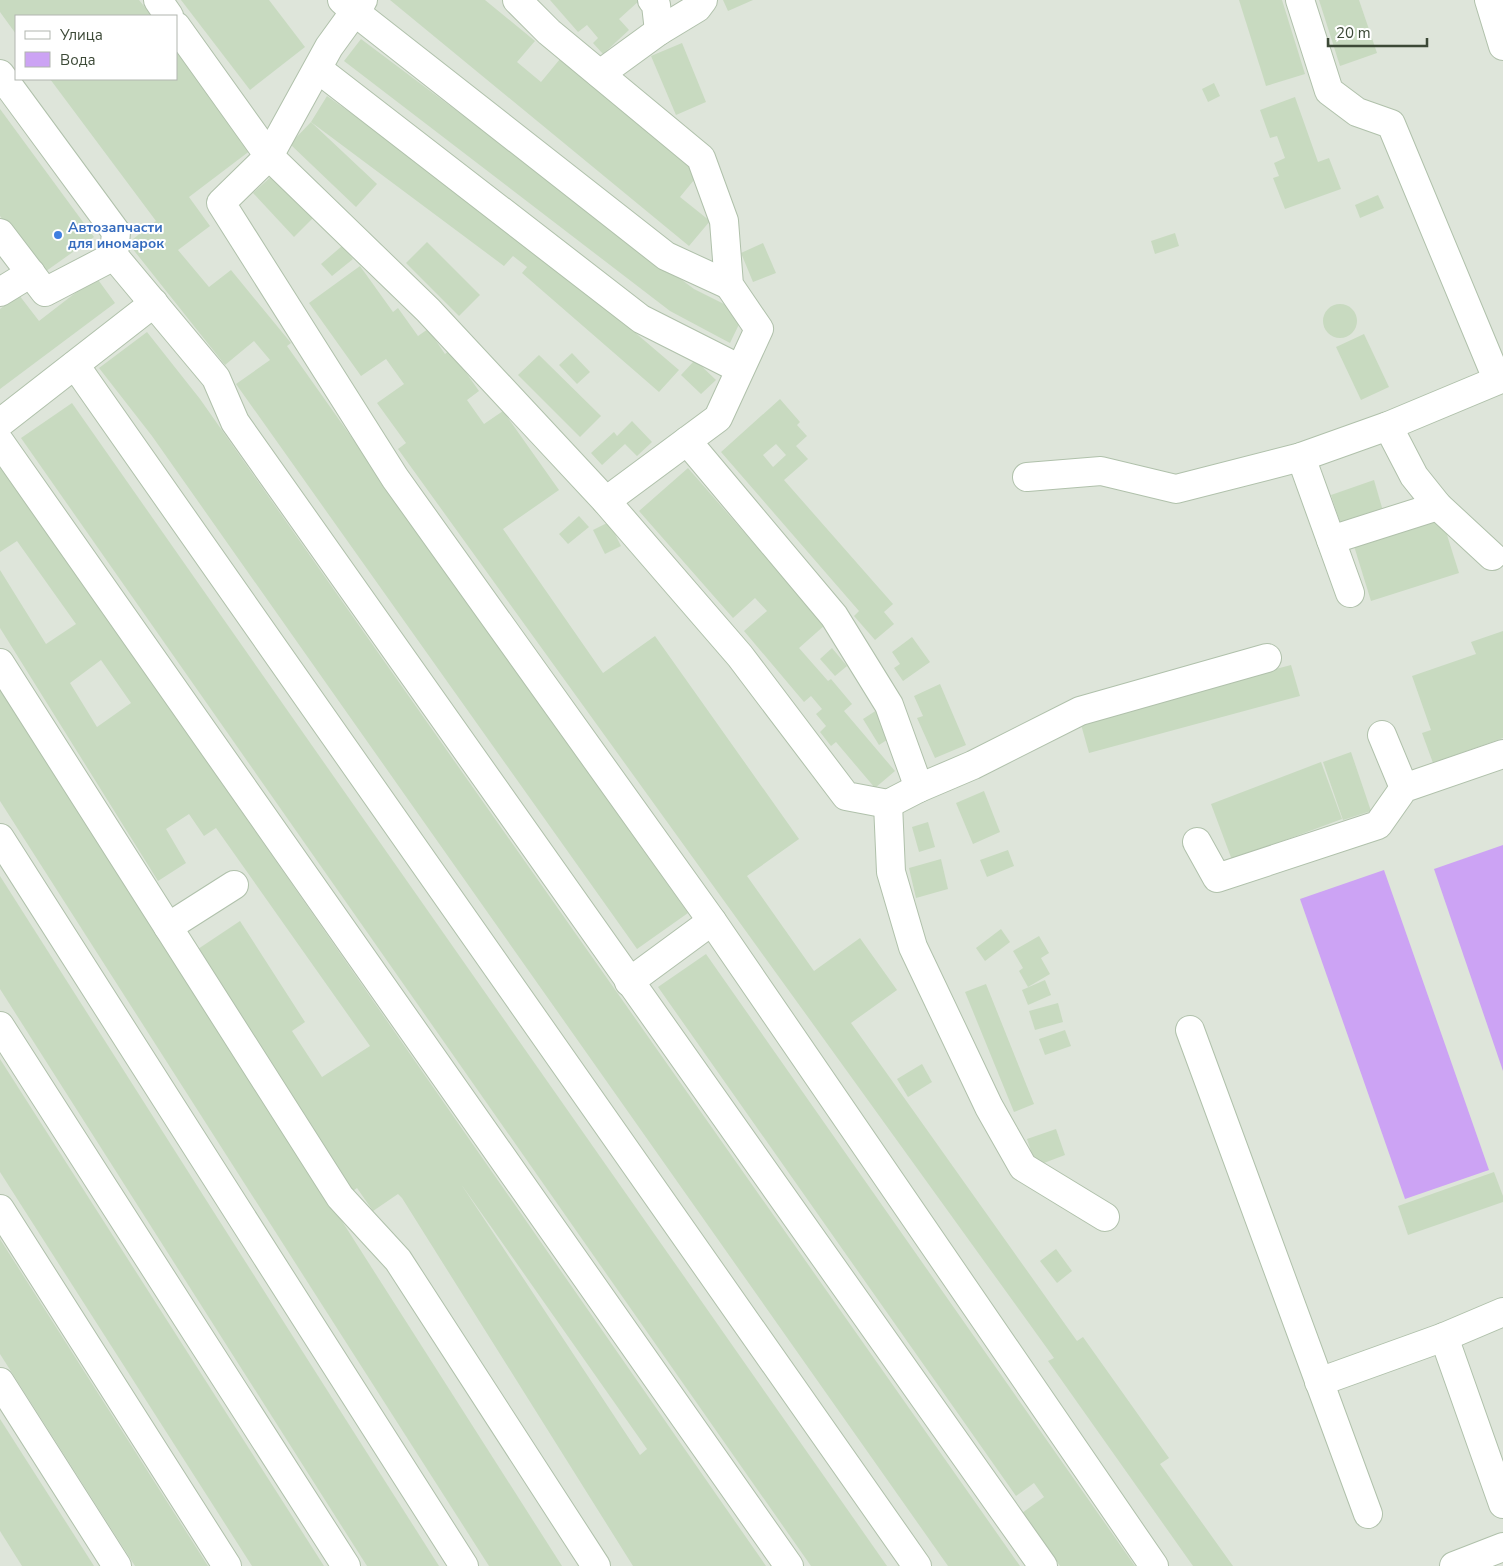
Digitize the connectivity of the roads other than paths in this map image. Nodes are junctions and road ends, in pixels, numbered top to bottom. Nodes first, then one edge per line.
1 (158, 0) edge
2 (517, 0) edge
3 (652, 0) edge
4 (703, 0) edge
5 (1300, 0) edge
6 (1489, 0) edge
7 (354, 4) edge
8 (168, 15) edge
9 (178, 29) edge
10 (659, 31) junction
11 (1503, 46) edge
12 (318, 69) junction
13 (0, 74) edge
14 (600, 74) junction
15 (270, 156) junction
16 (0, 233) edge
17 (114, 256) junction
18 (31, 273) junction
19 (729, 284) junction
20 (0, 292) edge
21 (154, 303) junction
22 (75, 365) junction
23 (740, 369) junction
24 (1500, 378) edge
25 (0, 423) edge
26 (1388, 426) junction
27 (687, 441) junction
28 (0, 442) edge
29 (1301, 457) junction
30 (1027, 477) dead end
31 (606, 501) junction
32 (1438, 506) junction
33 (1331, 540) junction
34 (1492, 556) dead end
35 (1350, 593) dead end
36 (1267, 658) dead end
37 (0, 662) edge
38 (1382, 735) dead end
39 (1503, 754) edge
40 (919, 788) junction
41 (1404, 788) junction
42 (888, 804) junction
43 (0, 838) edge
44 (1197, 842) dead end
45 (234, 886) dead end
46 (712, 921) junction
47 (168, 927) junction
48 (629, 982) junction
49 (0, 1026) edge
50 (1190, 1030) dead end
51 (0, 1209) edge
52 (1105, 1217) dead end
53 (1503, 1312) edge
54 (1444, 1336) junction
55 (0, 1382) edge
56 (1319, 1382) junction
57 (1503, 1504) edge
58 (1368, 1514) dead end
59 (1503, 1547) edge
60 (117, 1566) edge
61 (226, 1566) edge
62 (346, 1566) edge
63 (464, 1566) edge
64 (596, 1566) edge
65 (789, 1566) edge
66 (917, 1566) edge
67 (1043, 1566) edge
68 (1154, 1566) edge
69 (1454, 1566) edge

1 - 8 street
2 - 14 street
3 - 10 street
4 - 10 street
5 - 24 street
6 - 11 street
7 - 12 street
7 - 19 street
9 - 15 street
10 - 14 street
12 - 15 street
12 - 23 street
13 - 17 street
14 - 19 street
15 - 31 street
15 - 46 street
16 - 18 street
17 - 18 street
17 - 21 street
18 - 20 street
19 - 23 street
21 - 22 street
21 - 48 street
22 - 25 street
22 - 66 street
23 - 27 street
24 - 26 street
26 - 29 street
26 - 32 street
27 - 31 street
27 - 40 street
28 - 65 street
29 - 30 street
29 - 33 street
31 - 42 street
32 - 33 street
32 - 34 street
33 - 35 street
36 - 40 street
37 - 47 street
38 - 41 street
39 - 41 street
40 - 42 street
41 - 44 street
42 - 52 street
43 - 63 street
45 - 47 street
46 - 48 street
46 - 68 street
47 - 64 street
48 - 67 street
49 - 62 street
50 - 56 street
51 - 61 street
53 - 54 street
54 - 56 street
54 - 57 street
55 - 60 street
56 - 58 street
59 - 69 street

